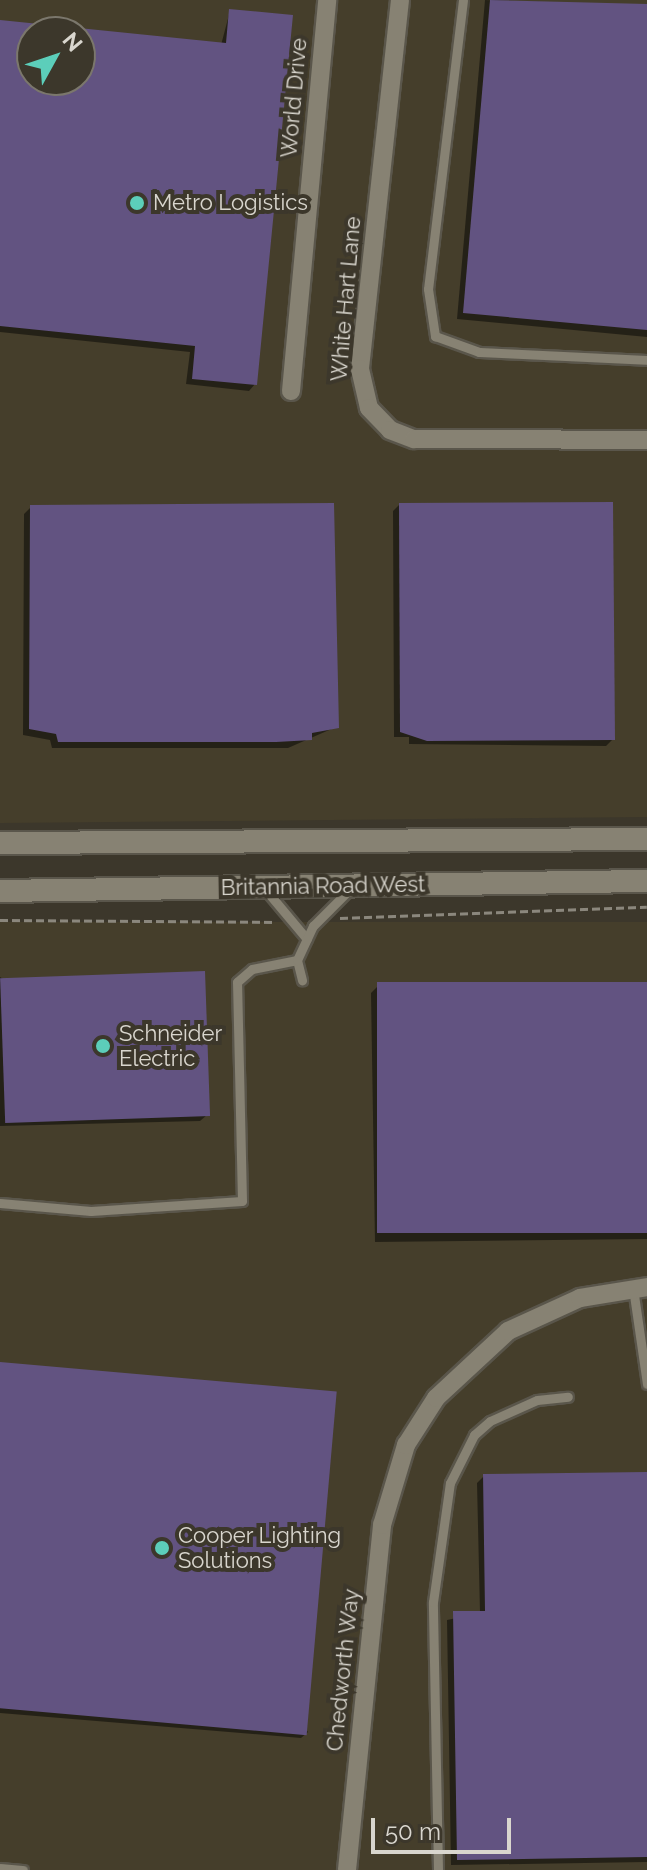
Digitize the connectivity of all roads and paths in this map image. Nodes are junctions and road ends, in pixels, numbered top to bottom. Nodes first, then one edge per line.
1 (327, 0) edge
2 (400, 0) edge
3 (463, 0) edge
4 (647, 360) edge
5 (291, 391) dead end
6 (647, 440) edge
7 (647, 839) edge
8 (0, 843) edge
9 (647, 881) edge
10 (355, 885) junction
11 (263, 887) junction
12 (0, 891) edge
13 (307, 939) junction
14 (297, 960) junction
15 (302, 980) dead end
16 (0, 1203) edge
17 (640, 1288) edge
18 (647, 1384) edge
19 (568, 1397) dead end
20 (3, 1869) edge
21 (23, 1870) edge
22 (347, 1870) edge
23 (438, 1870) edge

1 - 5 street, World Drive
2 - 6 street, White Hart Lane
3 - 4 lane
7 - 8 main road, Britannia Road West
9 - 10 main road, Britannia Road West
10 - 11 main road, Britannia Road West
10 - 13 lane
11 - 12 main road, Britannia Road West
11 - 13 lane
13 - 14 lane
14 - 15 lane
14 - 16 lane
17 - 18 lane
17 - 22 street, Chedworth Way
19 - 23 lane
20 - 21 lane

